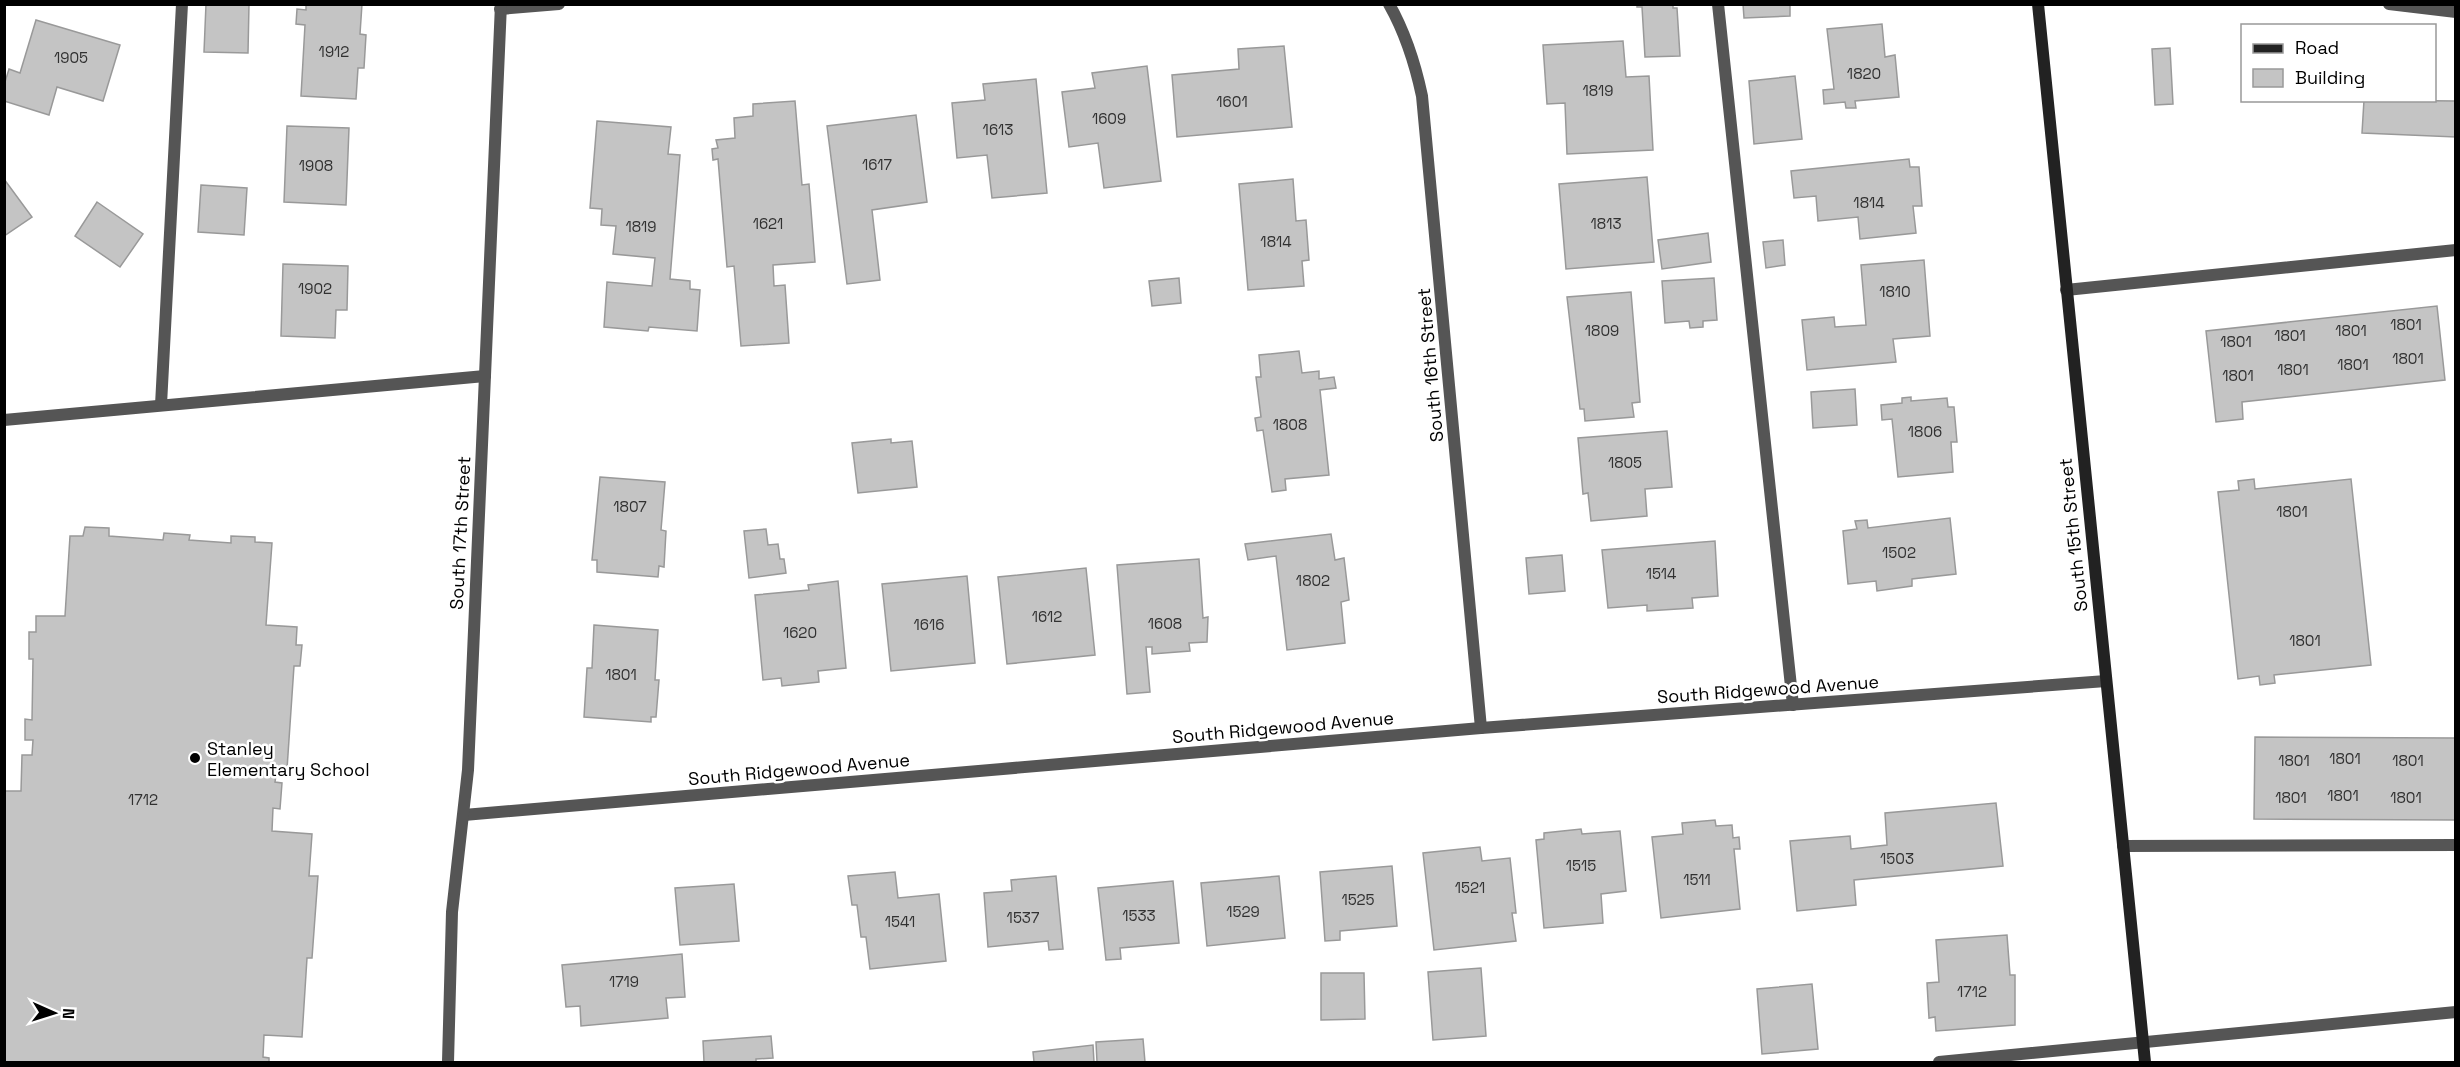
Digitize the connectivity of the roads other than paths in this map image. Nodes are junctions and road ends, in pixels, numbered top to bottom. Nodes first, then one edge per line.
1 (182, 4) edge
2 (559, 4) edge
3 (1389, 4) edge
4 (1718, 4) edge
5 (2038, 4) edge
6 (2389, 4) edge
7 (500, 7) edge
8 (2456, 12) edge
9 (2456, 250) edge
10 (2066, 290) junction
11 (485, 376) junction
12 (161, 405) junction
13 (4, 420) edge
14 (2106, 681) junction
15 (1793, 705) junction
16 (1481, 728) junction
17 (464, 815) junction
18 (2456, 845) edge
19 (2123, 846) junction
20 (2456, 1012) edge
21 (2143, 1043) junction
22 (447, 1062) edge
23 (1939, 1062) edge
24 (2145, 1062) edge

1 - 12 street
2 - 7 street
3 - 16 street, South 16th Street
4 - 15 street
5 - 10 street, South 15th Street
6 - 8 street
7 - 11 street, South 17th Street
9 - 10 street
10 - 14 street, South 15th Street
11 - 12 street
11 - 17 street, South 17th Street
12 - 13 street
14 - 15 street, South Ridgewood Avenue
14 - 19 street, South 15th Street
15 - 16 street, South Ridgewood Avenue
16 - 17 street, South Ridgewood Avenue
17 - 22 street, South 17th Street
18 - 19 street
19 - 21 street, South 15th Street
20 - 21 street
21 - 23 street
21 - 24 street, South 15th Street

